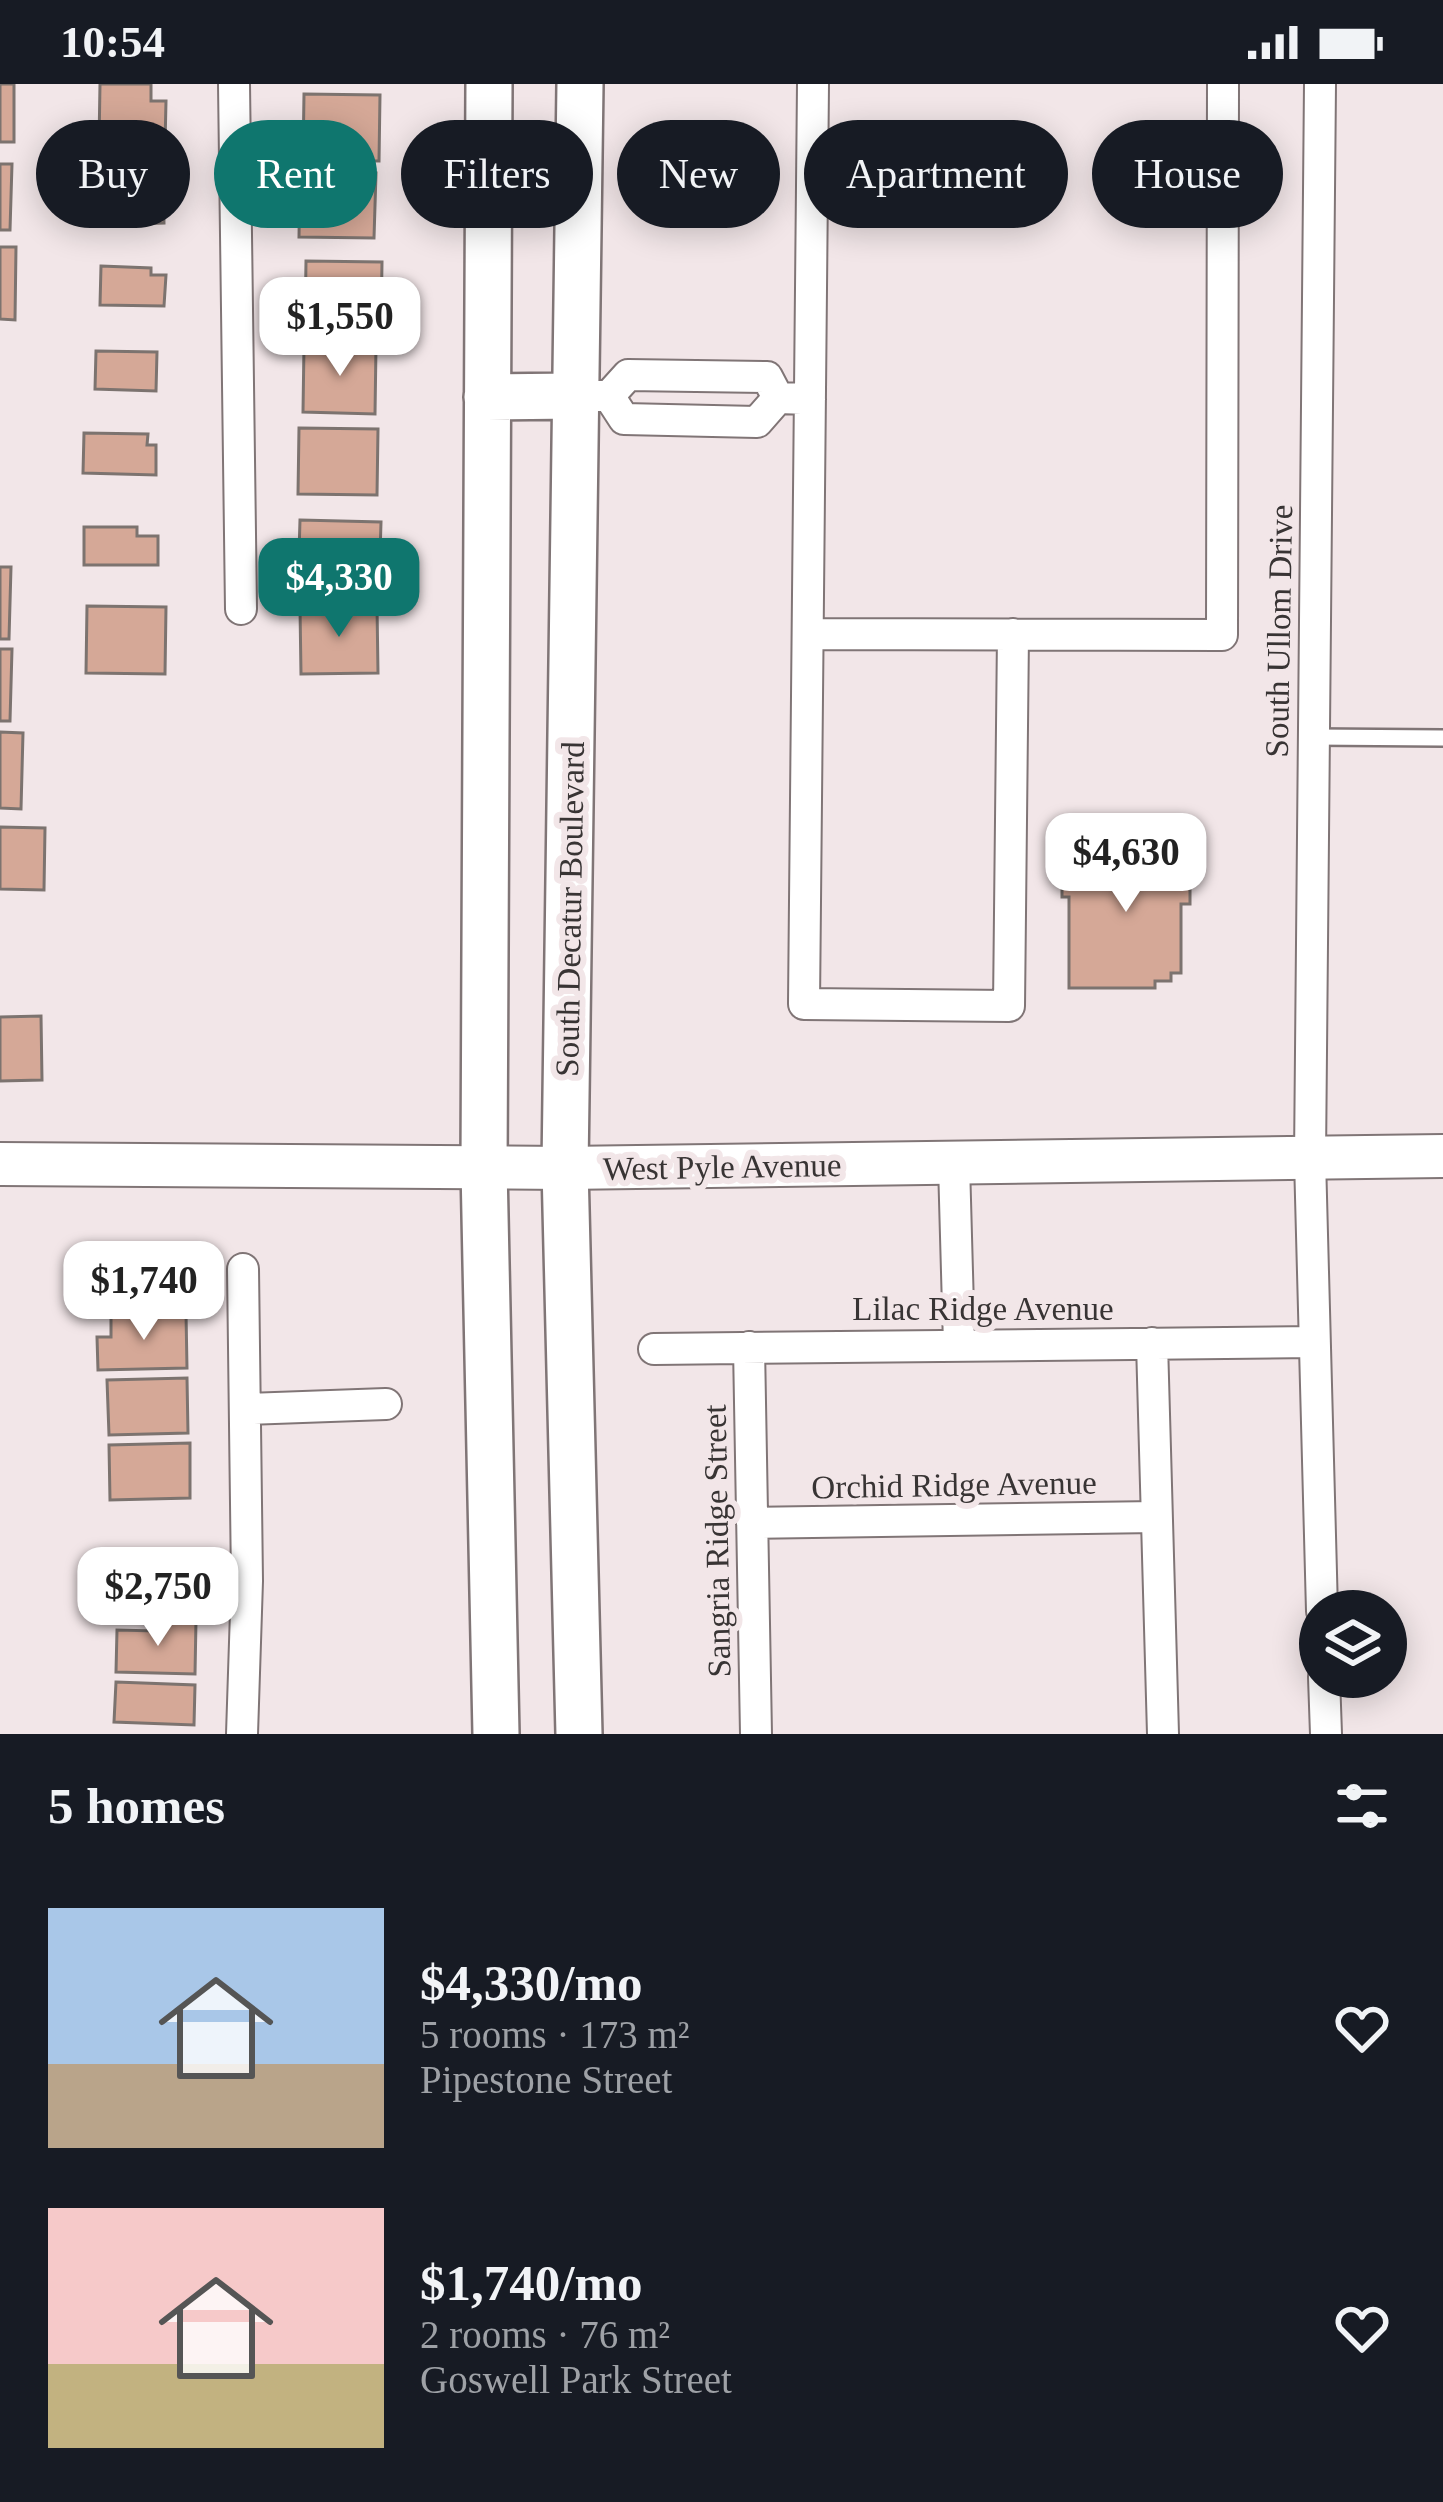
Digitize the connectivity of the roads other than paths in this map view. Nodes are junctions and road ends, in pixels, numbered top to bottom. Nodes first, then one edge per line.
1 (234, 84) edge
2 (489, 84) edge
3 (580, 84) edge
4 (813, 84) edge
5 (1223, 84) edge
6 (1320, 84) edge
7 (592, 396) junction
8 (487, 397) junction
9 (778, 398) junction
10 (810, 399) junction
11 (241, 609) dead end
12 (808, 634) junction
13 (1012, 634) junction
14 (1313, 737) junction
15 (1443, 737) edge
16 (1443, 1156) edge
17 (1310, 1159) junction
18 (0, 1164) edge
19 (954, 1164) junction
20 (484, 1168) junction
21 (565, 1168) junction
22 (243, 1268) dead end
23 (1314, 1342) junction
24 (1153, 1343) junction
25 (959, 1344) junction
26 (749, 1346) junction
27 (654, 1348) dead end
28 (386, 1404) dead end
29 (245, 1408) junction
30 (1156, 1516) junction
31 (752, 1523) junction
32 (1321, 1590) edge
33 (1325, 1698) edge
34 (242, 1734) edge
35 (496, 1734) edge
36 (579, 1734) edge
37 (756, 1734) edge
38 (1163, 1734) edge
39 (1326, 1734) edge

1 - 11 street
2 - 8 main road
3 - 7 main road, South Decatur Boulevard
4 - 10 street
5 - 13 street
6 - 14 street, South Ullom Drive
7 - 8 main road
7 - 9 street
7 - 9 street
7 - 21 main road, South Decatur Boulevard
8 - 20 main road
9 - 10 street
10 - 12 street
12 - 13 street
12 - 13 street
14 - 15 lane
14 - 17 street, South Ullom Drive
16 - 17 street, West Pyle Avenue
17 - 19 street, West Pyle Avenue
17 - 23 street, South Ullom Drive
18 - 20 street, West Pyle Avenue
19 - 21 street, West Pyle Avenue
19 - 25 street
20 - 21 street, West Pyle Avenue
20 - 35 main road
21 - 36 main road, South Decatur Boulevard
22 - 29 street
23 - 24 street, Lilac Ridge Avenue
23 - 32 street, South Ullom Drive
24 - 25 street, Lilac Ridge Avenue
24 - 30 street
25 - 26 street, Lilac Ridge Avenue
26 - 27 street, Lilac Ridge Avenue
26 - 31 street, Sangria Ridge Street
28 - 29 street
29 - 34 street
30 - 31 street, Orchid Ridge Avenue
30 - 38 street
31 - 37 street, Sangria Ridge Street
33 - 39 street

